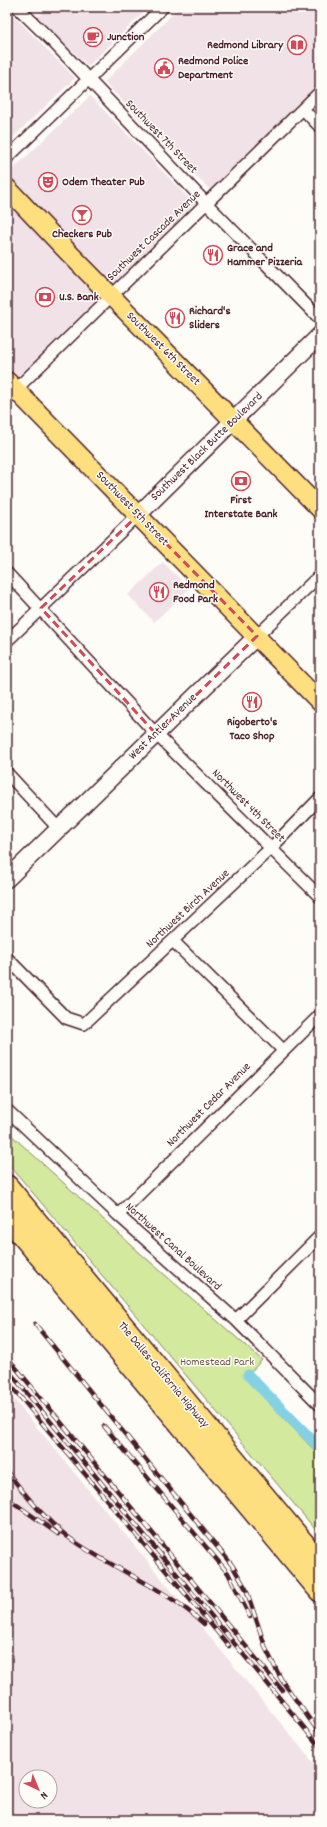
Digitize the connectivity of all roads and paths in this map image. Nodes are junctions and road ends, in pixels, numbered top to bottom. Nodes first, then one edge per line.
1 (17, 7) edge
2 (163, 7) edge
3 (88, 79) junction
4 (320, 92) edge
5 (303, 109) junction
6 (320, 127) edge
7 (7, 158) edge
8 (7, 188) edge
9 (206, 204) junction
10 (111, 296) junction
11 (320, 319) edge
12 (320, 336) edge
13 (10, 389) edge
14 (234, 421) junction
15 (320, 509) edge
16 (138, 515) junction
17 (7, 573) edge
18 (320, 575) edge
19 (41, 608) junction
20 (257, 636) junction
21 (7, 641) edge
22 (320, 702) edge
23 (156, 734) junction
24 (7, 772) edge
25 (320, 798) edge
26 (58, 828) junction
27 (272, 847) junction
28 (7, 879) edge
29 (320, 897) edge
30 (173, 941) junction
31 (7, 958) edge
32 (320, 1015) edge
33 (283, 1050) junction
34 (7, 1110) edge
35 (7, 1186) edge
36 (118, 1215) junction
37 (7, 1217) edge
38 (320, 1236) edge
39 (236, 1320) junction
40 (320, 1405) edge
41 (320, 1562) edge
42 (320, 1591) edge

1 - 3 street, Southwest 7th Street
2 - 3 street
3 - 7 street
3 - 9 street, Southwest 7th Street
4 - 5 street, Southwest Cascade Avenue
5 - 6 street
5 - 9 street, Southwest Cascade Avenue
8 - 10 main road, Southwest 6th Street
9 - 10 street, Southwest Cascade Avenue
9 - 11 street, Southwest 7th Street
10 - 13 street, Southwest Cascade Avenue
10 - 14 main road, Southwest 6th Street
12 - 14 street, Southwest Black Butte Boulevard
13 - 16 main road, Southwest 5th Street
14 - 15 main road, Southwest 6th Street
14 - 16 street, Southwest Black Butte Boulevard
16 - 19 street, Southwest Black Butte Boulevard
16 - 20 main road, Southwest 5th Street
17 - 19 street, Northwest 4th Street
18 - 20 street, West Antler Avenue
19 - 21 street, Southwest Black Butte Boulevard
19 - 23 street, Northwest 4th Street
20 - 22 main road, Southwest 5th Street
20 - 23 street, West Antler Avenue
23 - 26 street, West Antler Avenue
23 - 27 street, Northwest 4th Street
24 - 26 street
25 - 27 street, Northwest Birch Avenue
26 - 28 street, West Antler Avenue
27 - 29 street, Northwest 4th Street
27 - 30 street, Northwest Birch Avenue
30 - 31 street, Northwest Birch Avenue
30 - 33 street
32 - 33 street, Northwest Cedar Avenue
33 - 36 street, Northwest Cedar Avenue
34 - 36 street, Northwest Canal Boulevard
35 - 41 highway, The Dalles-California Highway
36 - 39 street, Northwest Canal Boulevard
37 - 42 highway, The Dalles-California Highway
38 - 39 street
39 - 40 street, Northwest Canal Boulevard

